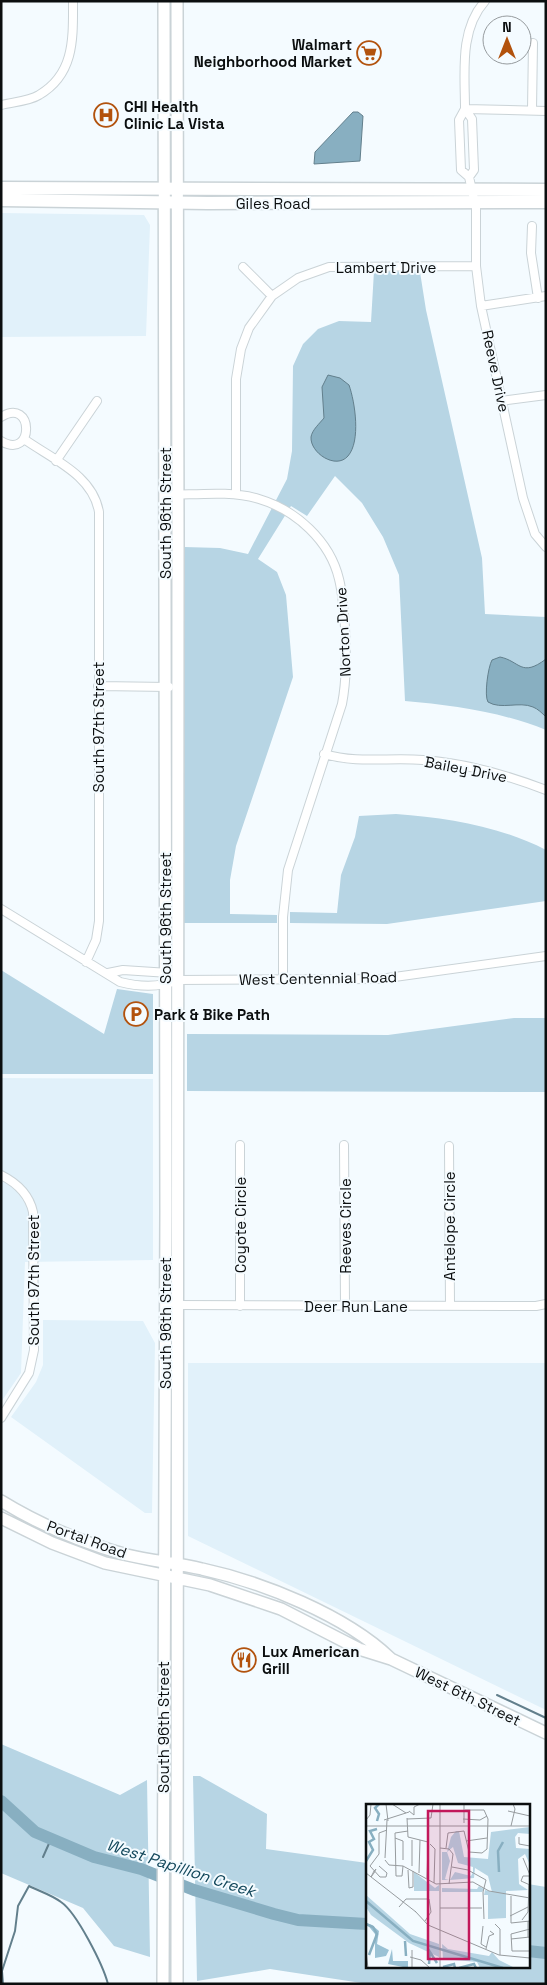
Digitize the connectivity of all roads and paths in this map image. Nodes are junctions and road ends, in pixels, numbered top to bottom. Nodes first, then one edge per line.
1 (73, 1) edge
2 (164, 1) edge
3 (177, 1) edge
4 (485, 1) edge
5 (533, 43) dead end
6 (1, 105) edge
7 (464, 110) junction
8 (532, 110) junction
9 (546, 111) edge
10 (1, 188) edge
11 (163, 189) junction
12 (176, 189) junction
13 (472, 189) junction
14 (546, 190) edge
15 (1, 200) edge
16 (170, 202) junction
17 (546, 202) edge
18 (532, 226) dead end
19 (476, 266) junction
20 (243, 267) dead end
21 (272, 296) junction
22 (542, 297) edge
23 (481, 306) junction
24 (546, 395) edge
25 (97, 401) dead end
26 (502, 401) junction
27 (1, 417) edge
28 (24, 439) junction
29 (2, 442) edge
30 (56, 461) junction
31 (236, 494) junction
32 (165, 495) junction
33 (178, 495) junction
34 (546, 547) edge
35 (98, 686) junction
36 (160, 687) junction
37 (178, 687) junction
38 (324, 754) junction
39 (546, 790) edge
40 (1, 909) edge
41 (546, 956) edge
42 (86, 962) junction
43 (165, 971) junction
44 (108, 973) junction
45 (178, 980) junction
46 (283, 980) junction
47 (165, 985) junction
48 (240, 1145) dead end
49 (344, 1145) dead end
50 (449, 1146) dead end
51 (1, 1175) edge
52 (546, 1304) edge
53 (165, 1305) junction
54 (178, 1306) junction
55 (240, 1306) junction
56 (345, 1306) junction
57 (450, 1306) junction
58 (1, 1418) edge
59 (1, 1501) edge
60 (1, 1518) edge
61 (164, 1562) junction
62 (178, 1564) junction
63 (163, 1576) junction
64 (177, 1579) junction
65 (391, 1659) junction
66 (546, 1733) edge
67 (163, 1984) edge
68 (176, 1984) edge

1 - 6 street
2 - 11 main road, South 96th Street
3 - 12 main road, South 96th Street
4 - 7 street
5 - 8 street
7 - 8 street
7 - 13 street, Reeve Drive
7 - 13 street
8 - 9 street
10 - 11 main road, Giles Road
11 - 12 main road, Giles Road
11 - 16 main road, South 96th Street
12 - 13 main road, Giles Road
12 - 16 main road, South 96th Street
13 - 14 main road, Giles Road
13 - 16 main road, Giles Road
13 - 17 main road, Giles Road
13 - 19 street, Reeve Drive
15 - 16 main road, Giles Road
16 - 32 main road, South 96th Street
16 - 33 main road, South 96th Street
18 - 22 street
19 - 21 street, Lambert Drive
19 - 23 street, Reeve Drive
20 - 21 street
21 - 31 street, Lambert Drive
22 - 23 street
23 - 26 street, Reeve Drive
24 - 26 street
25 - 30 street
26 - 34 street, Reeve Drive
27 - 28 street
28 - 29 street
28 - 30 street
30 - 35 street, South 97th Street
31 - 33 street, Norton Drive
31 - 38 street, Norton Drive
32 - 33 street, Norton Drive
32 - 36 main road, South 96th Street
33 - 37 main road, South 96th Street
35 - 36 street
35 - 42 street, South 97th Street
36 - 37 street
36 - 43 main road, South 96th Street
37 - 45 main road, South 96th Street
38 - 39 street, Bailey Drive
38 - 46 street, Norton Drive
40 - 42 street, West Centennial Road
41 - 46 street, West Centennial Road
42 - 44 street, West Centennial Road
43 - 44 street
43 - 45 street
43 - 47 main road, South 96th Street
44 - 47 street, West Centennial Road
45 - 46 street, West Centennial Road
45 - 47 street, West Centennial Road
45 - 54 main road, South 96th Street
47 - 53 main road, South 96th Street
48 - 55 street, Coyote Circle
49 - 56 street, Reeves Circle
50 - 57 street, Antelope Circle
51 - 58 street, South 97th Street
52 - 57 street, Deer Run Lane
53 - 54 street, Deer Run Lane
53 - 61 main road, South 96th Street
54 - 55 street, Deer Run Lane
54 - 62 main road, South 96th Street
55 - 56 street, Deer Run Lane
56 - 57 street, Deer Run Lane
59 - 61 main road, Portal Road
60 - 63 main road, Portal Road
61 - 62 main road, Portal Road
61 - 63 main road, South 96th Street
62 - 64 main road, South 96th Street
62 - 65 main road, West 6th Street
63 - 64 main road, West 6th Street
63 - 67 main road, South 96th Street
64 - 65 main road, West 6th Street
64 - 68 main road, South 96th Street
65 - 66 main road, West 6th Street

